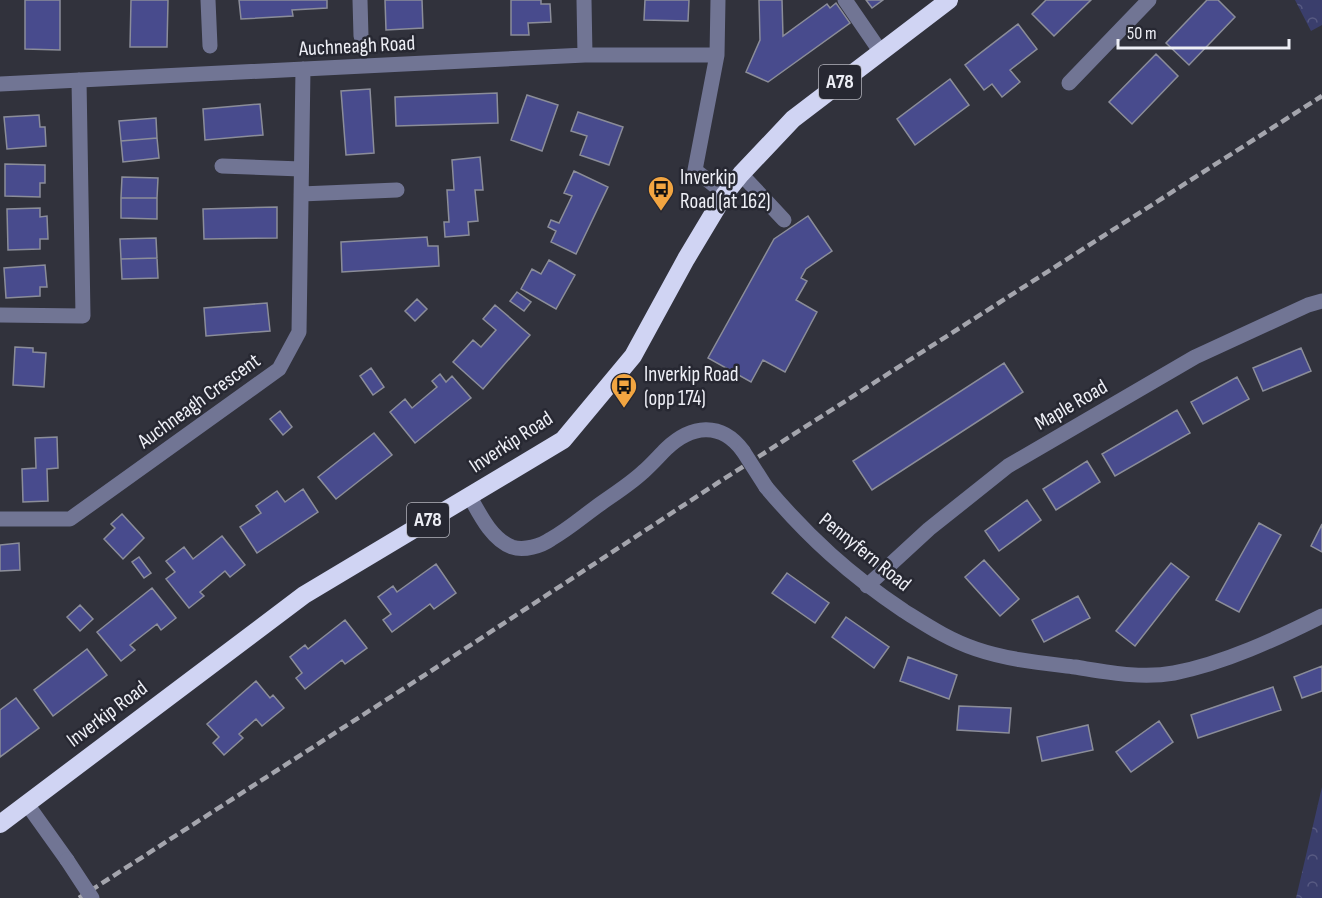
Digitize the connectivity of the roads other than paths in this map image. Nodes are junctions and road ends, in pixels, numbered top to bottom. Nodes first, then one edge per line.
1 (208, 0) edge
2 (360, 0) edge
3 (584, 0) edge
4 (718, 0) edge
5 (845, 0) edge
6 (949, 0) edge
7 (1149, 0) edge
8 (361, 36) dead end
9 (210, 46) dead end
10 (880, 51) junction
11 (585, 55) junction
12 (717, 55) junction
13 (303, 69) junction
14 (79, 80) junction
15 (1070, 83) dead end
16 (0, 84) edge
17 (222, 166) dead end
18 (301, 169) junction
19 (741, 174) junction
20 (397, 189) dead end
21 (301, 194) junction
22 (725, 194) junction
23 (784, 220) dead end
24 (1322, 301) edge
25 (0, 315) edge
26 (469, 495) junction
27 (0, 519) edge
28 (867, 586) junction
29 (1322, 615) edge
30 (27, 804) junction
31 (0, 824) edge
32 (92, 898) edge

1 - 9 street
2 - 8 street
3 - 11 street
4 - 12 street
5 - 10 street
6 - 10 highway, Inverkip Road / A78
7 - 15 street
10 - 19 highway, Inverkip Road / A78
11 - 12 street, Auchneagh Road
11 - 13 street, Auchneagh Road
12 - 22 street
13 - 14 street, Auchneagh Road
13 - 18 street, Auchneagh Crescent
14 - 16 street, Auchneagh Road
14 - 25 street
17 - 18 street
18 - 21 street, Auchneagh Crescent
19 - 22 highway, Inverkip Road / A78
19 - 23 street
20 - 21 street
21 - 27 street, Auchneagh Crescent
22 - 26 highway, Inverkip Road / A78
24 - 28 street, Maple Road
26 - 28 street, Pennyfern Road, bridge
26 - 30 highway, Inverkip Road / A78
28 - 29 street, Pennyfern Road
30 - 31 highway, Inverkip Road / A78
30 - 32 street, bridge

